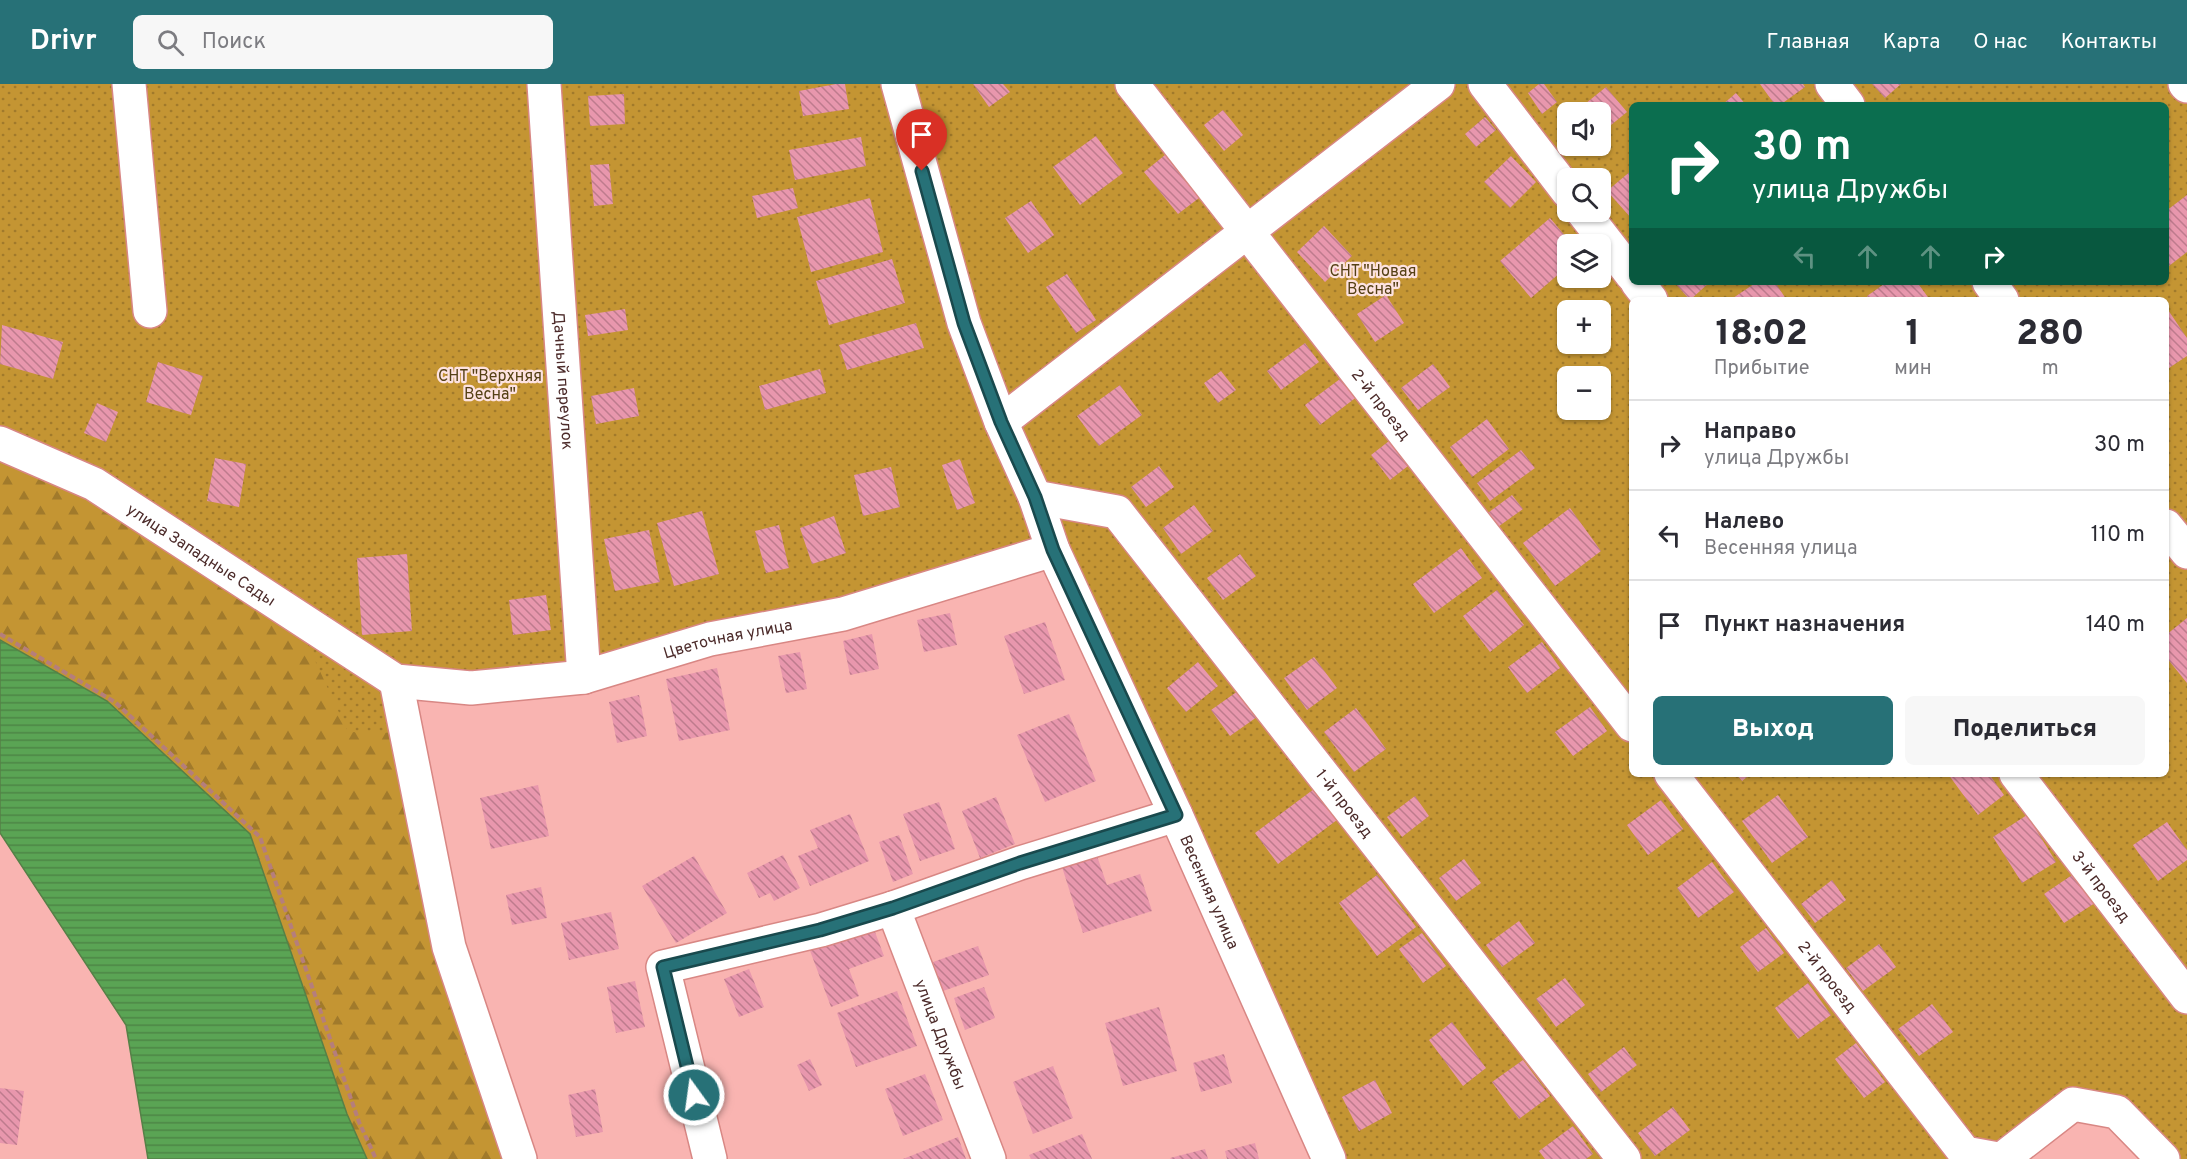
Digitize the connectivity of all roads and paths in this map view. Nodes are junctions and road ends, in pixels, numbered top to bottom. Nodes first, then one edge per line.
1 (129, 84) edge
2 (544, 84) edge
3 (898, 84) edge
4 (1132, 84) edge
5 (1438, 84) edge
6 (1485, 84) edge
7 (1832, 84) edge
8 (1846, 102) edge
9 (1557, 178) edge
10 (1591, 222) edge
11 (1246, 231) junction
12 (1629, 272) edge
13 (1639, 285) edge
14 (1649, 297) edge
15 (150, 311) dead end
16 (1001, 422) junction
17 (0, 443) edge
18 (1035, 497) junction
19 (2169, 530) edge
20 (1053, 550) junction
21 (2187, 552) edge
22 (0, 634) edge
23 (584, 677) junction
24 (396, 681) junction
25 (1629, 721) edge
26 (1673, 777) edge
27 (2018, 777) edge
28 (1176, 815) junction
29 (893, 908) junction
30 (2187, 997) edge
31 (376, 1159) edge
32 (520, 1159) edge
33 (710, 1159) edge
34 (989, 1159) edge
35 (1329, 1159) edge
36 (1624, 1159) edge
37 (2000, 1159) edge
38 (2163, 1159) edge

1 - 15 street
2 - 23 street, Дачный переулок
3 - 16 street, Весенняя улица
4 - 11 street, 2-й проезд
5 - 11 street
6 - 9 street
7 - 8 street
10 - 12 street
11 - 16 street
11 - 25 street, 2-й проезд
13 - 14 street
16 - 18 street, Весенняя улица
17 - 24 street, улица Западные Сады
18 - 20 street, Весенняя улица
18 - 36 street, 1-й проезд
19 - 21 street
20 - 23 street, Цветочная улица
20 - 28 street, Весенняя улица
22 - 31 path
23 - 24 street, Цветочная улица
24 - 32 street
26 - 37 street, 2-й проезд
27 - 30 street, 3-й проезд
28 - 29 street
28 - 35 street, Весенняя улица
29 - 33 street
29 - 34 street, улица Дружбы
37 - 38 street, 2-й проезд

